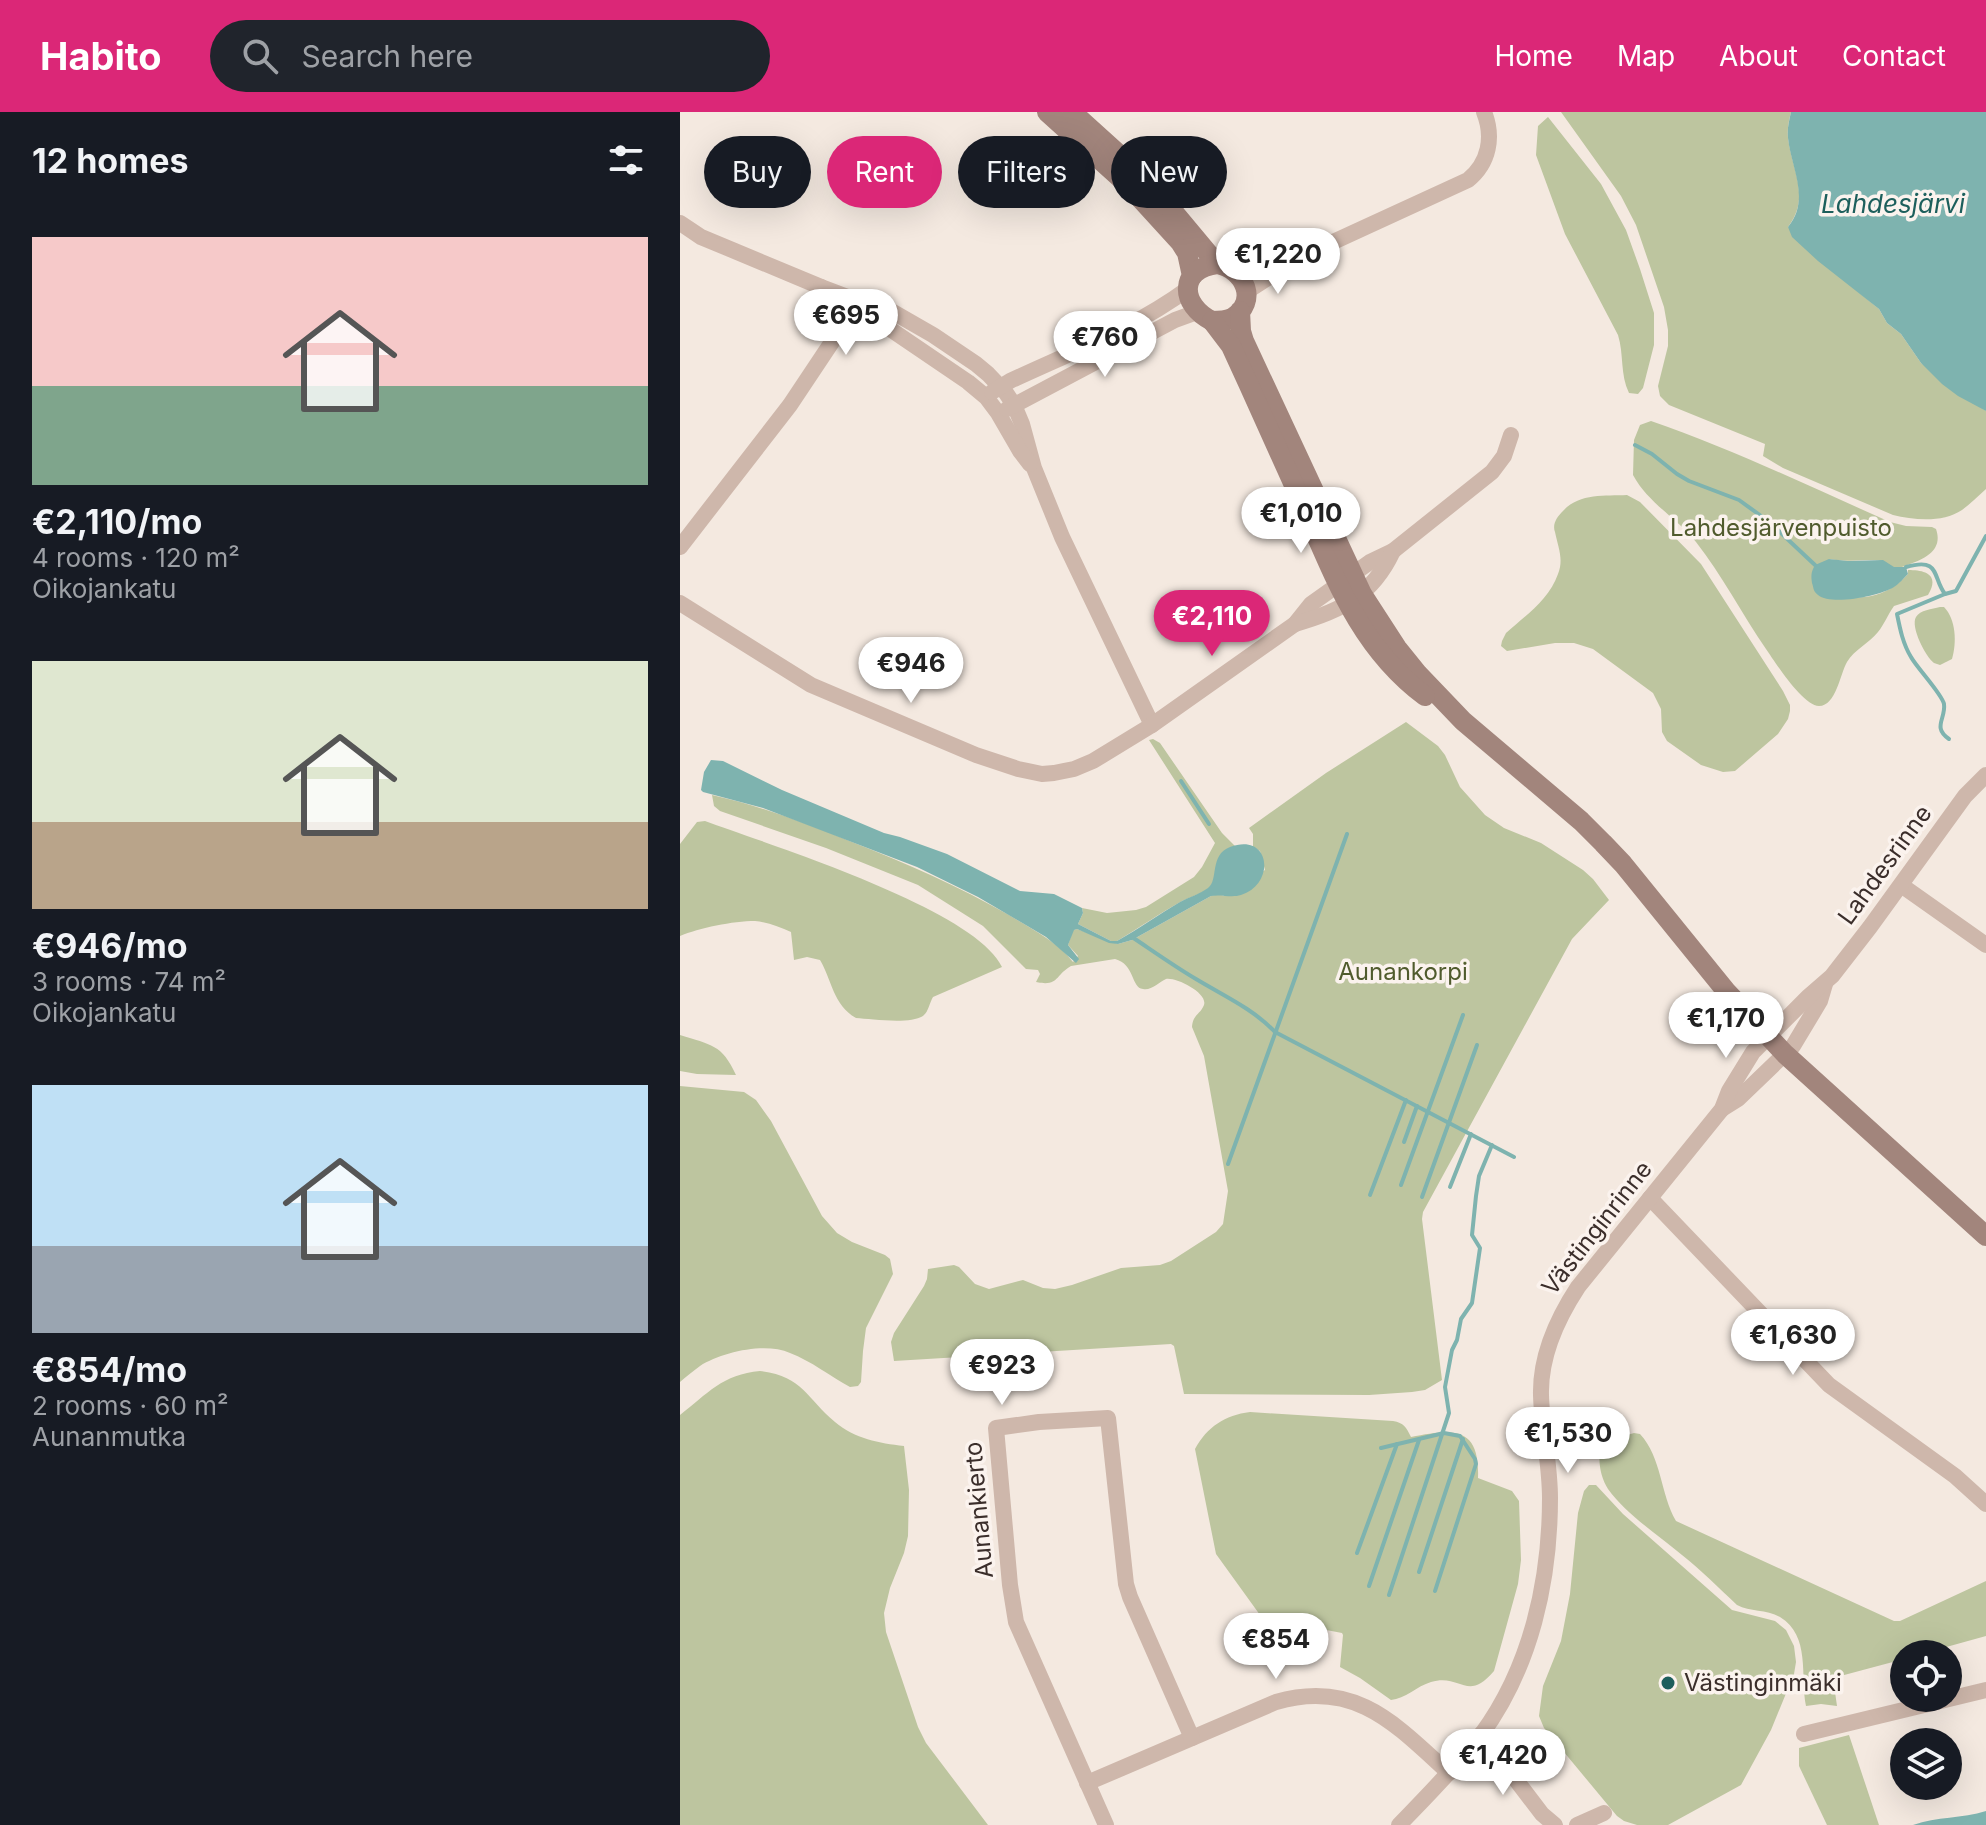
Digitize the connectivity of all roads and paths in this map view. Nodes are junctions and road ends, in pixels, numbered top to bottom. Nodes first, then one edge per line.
1 (1047, 112) edge
2 (1072, 112) edge
3 (1484, 112) edge
4 (680, 223) edge
5 (1217, 264) junction
6 (1190, 282) junction
7 (821, 287) junction
8 (1241, 292) junction
9 (850, 298) junction
10 (1205, 317) junction
11 (1001, 387) junction
12 (986, 397) junction
13 (1014, 405) junction
14 (998, 413) junction
15 (1511, 435) dead end
16 (1034, 468) junction
17 (680, 547) edge
18 (1350, 589) junction
19 (680, 603) edge
20 (1152, 725) junction
21 (1986, 775) edge
22 (1901, 885) junction
23 (1986, 945) edge
24 (1825, 984) junction
25 (1768, 1036) junction
26 (1785, 1054) junction
27 (1722, 1109) junction
28 (1650, 1198) junction
29 (1986, 1236) edge
30 (1986, 1504) edge
31 (1986, 1690) edge
32 (1481, 1734) junction
33 (1804, 1734) dead end
34 (1192, 1738) junction
35 (1449, 1773) junction
36 (1087, 1783) junction
37 (1604, 1813) dead end
38 (1106, 1825) edge
39 (1399, 1825) edge
40 (1555, 1825) edge
41 (1577, 1825) edge

1 - 6 main road
2 - 5 main road
3 - 8 street
4 - 7 street
5 - 6 main road
5 - 8 main road
6 - 10 main road
6 - 11 street
7 - 9 street
7 - 17 street
8 - 10 main road
8 - 18 main road
9 - 11 street
9 - 12 street
10 - 13 street
10 - 18 main road
11 - 12 street
11 - 13 street
12 - 14 street
13 - 14 street
13 - 16 street
14 - 16 street
15 - 18 street
16 - 20 street
18 - 20 street
18 - 25 main road
19 - 20 street
21 - 22 street, Lahdesrinne
22 - 23 street
22 - 24 street, Lahdesrinne
24 - 25 street, Lahdesrinne
24 - 26 street, Lahdesrinne
25 - 26 main road
25 - 27 street, Västinginrinne
26 - 27 street, Västinginrinne
26 - 29 main road
27 - 28 street, Västinginrinne
28 - 30 street
28 - 32 street, Västinginrinne
31 - 33 street
32 - 35 street, Västinginrinne
32 - 40 street
34 - 35 street
34 - 36 street
34 - 36 street, Aunankierto
35 - 39 street, Västinginrinne
36 - 38 street, Aunankierto
37 - 41 street

